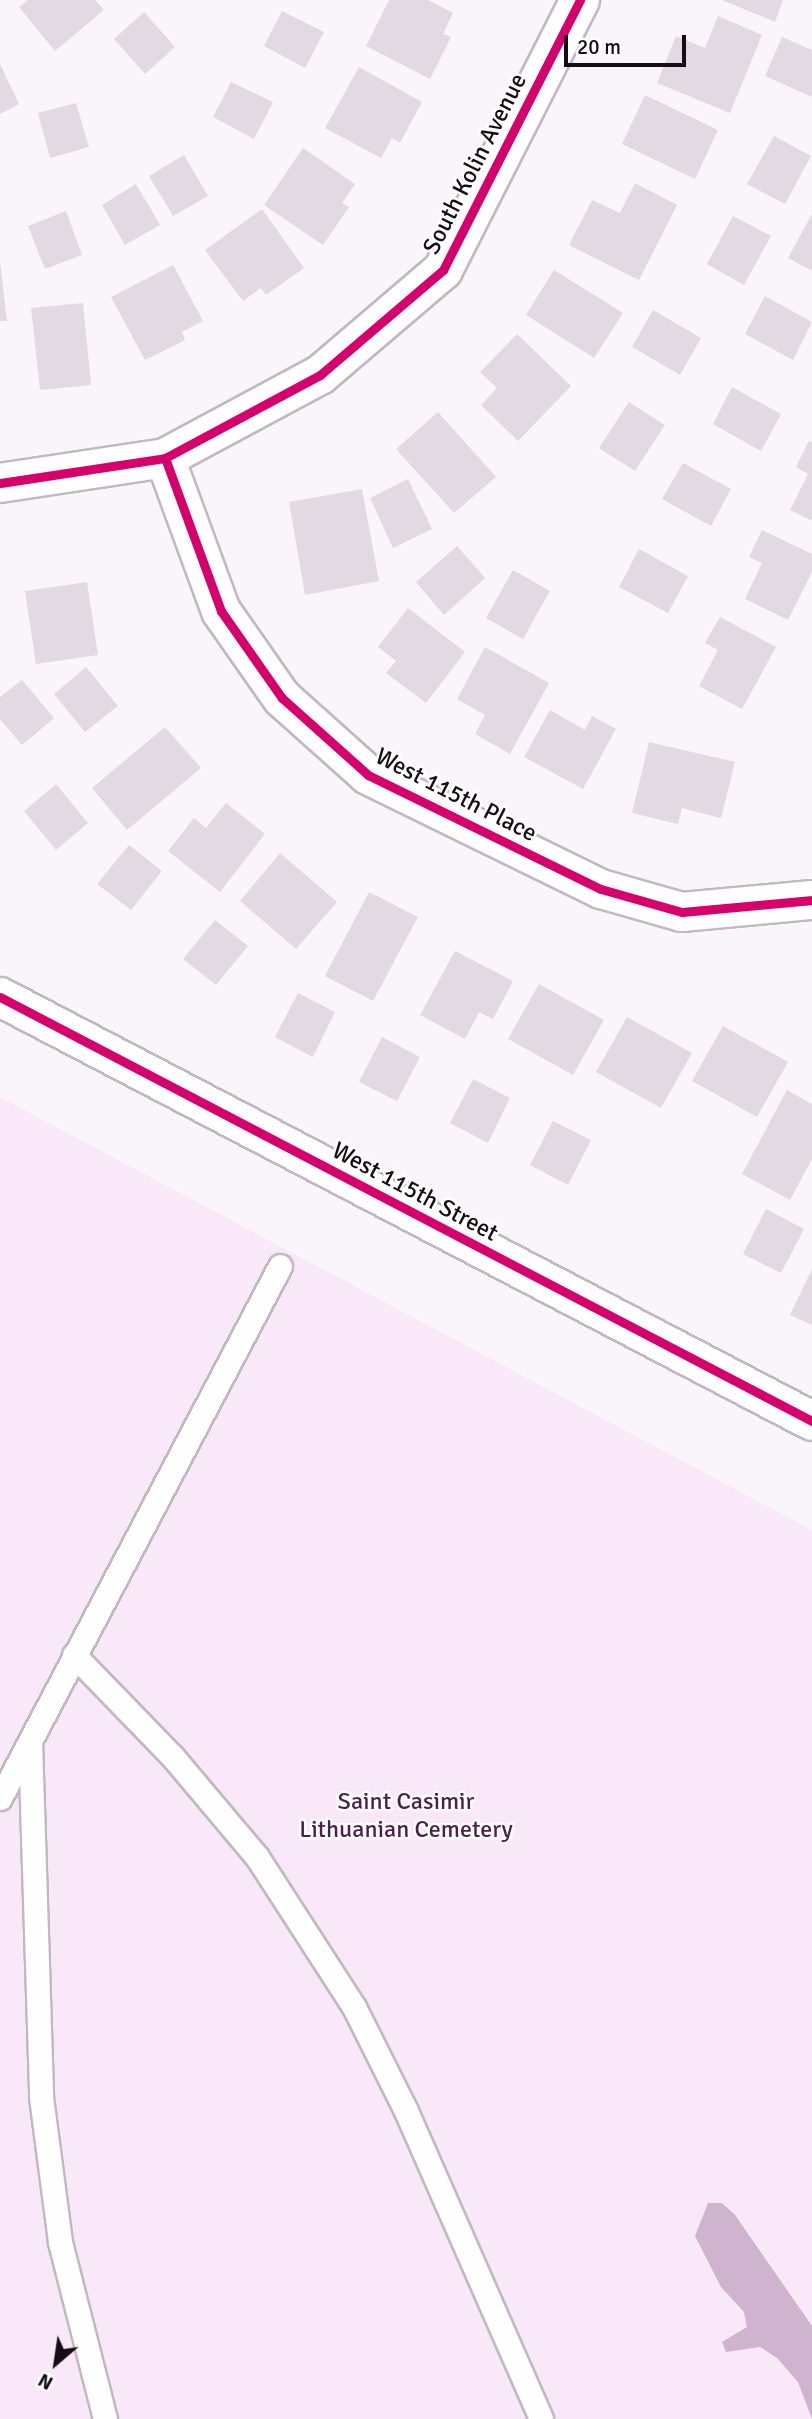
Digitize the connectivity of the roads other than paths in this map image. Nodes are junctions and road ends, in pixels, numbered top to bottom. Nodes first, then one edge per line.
1 (580, 0) edge
2 (165, 458) junction
3 (0, 484) edge
4 (812, 900) edge
5 (0, 997) edge
6 (280, 1266) dead end
7 (812, 1422) edge
8 (74, 1655) junction
9 (30, 1741) junction
10 (0, 1763) edge
11 (0, 1798) edge
12 (105, 2419) edge
13 (541, 2419) edge

1 - 2 street, South Kolin Avenue
2 - 3 street, South Kolin Avenue
2 - 4 street, West 115th Place
5 - 7 street, West 115th Street
6 - 8 lane
8 - 9 lane
8 - 13 lane
9 - 10 lane
9 - 11 lane
9 - 12 lane

